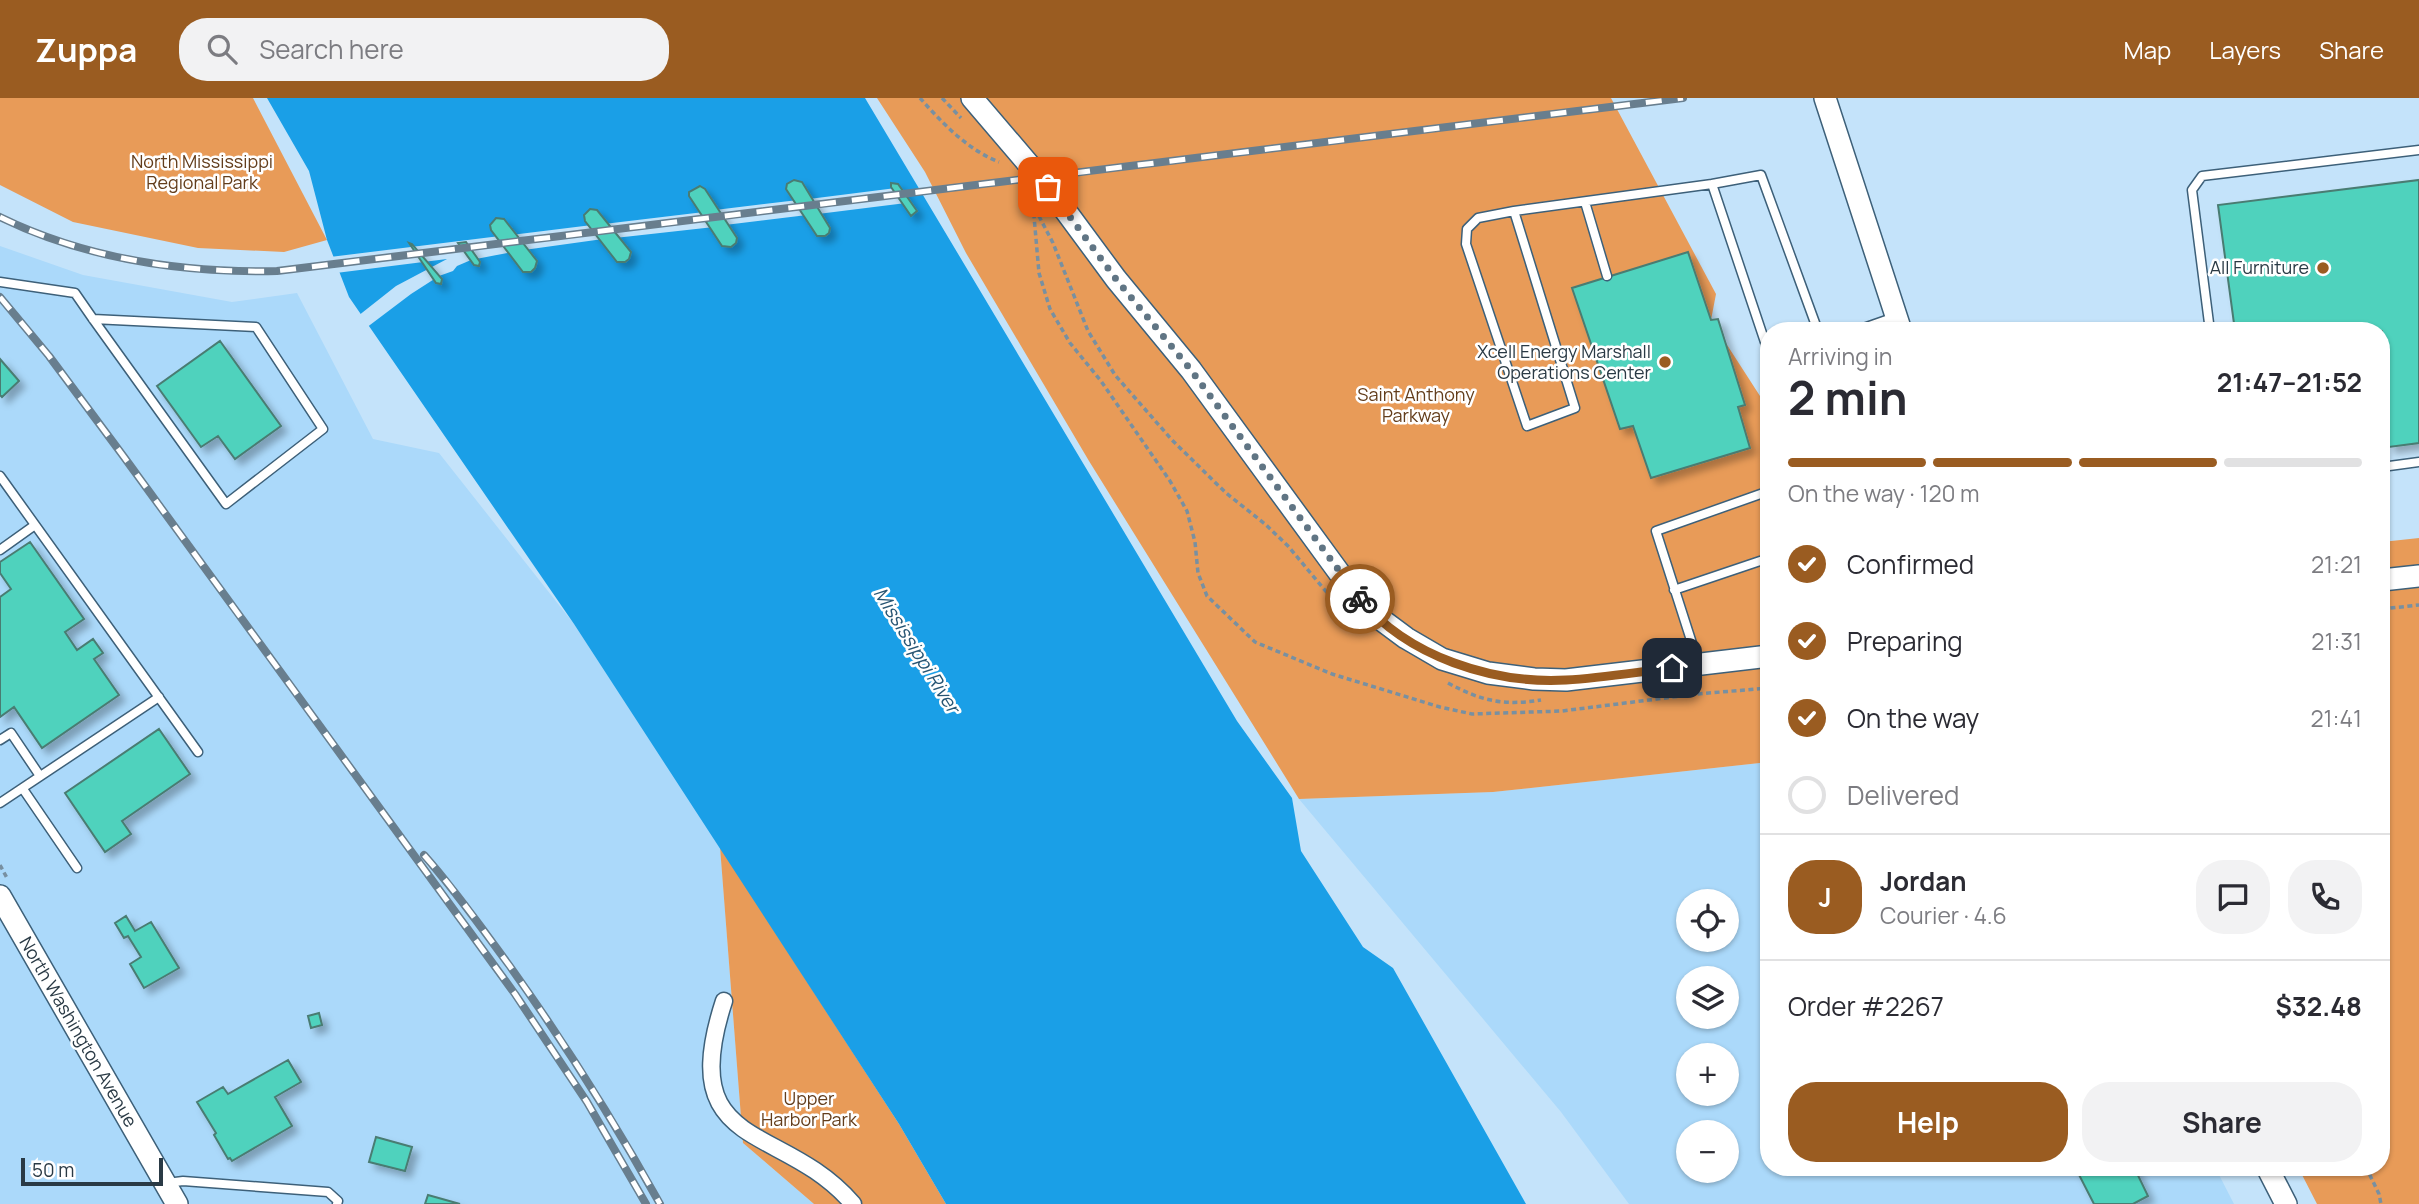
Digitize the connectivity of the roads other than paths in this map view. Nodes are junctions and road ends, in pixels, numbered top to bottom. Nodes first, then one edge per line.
1 (972, 98) edge
2 (1825, 98) edge
3 (2419, 150) edge
4 (1712, 184) junction
5 (1585, 202) junction
6 (1514, 211) junction
7 (1607, 276) dead end
8 (0, 282) edge
9 (93, 319) junction
10 (1815, 322) edge
11 (1898, 322) edge
12 (2209, 322) edge
13 (1760, 327) edge
14 (2419, 462) edge
15 (2390, 466) edge
16 (0, 475) edge
17 (1760, 494) edge
18 (36, 524) junction
19 (0, 550) edge
20 (1760, 561) edge
21 (2419, 576) edge
22 (2390, 579) edge
23 (1674, 590) junction
24 (1760, 657) edge
25 (1699, 664) junction
26 (159, 697) junction
27 (0, 740) edge
28 (198, 752) dead end
29 (40, 776) junction
30 (23, 789) junction
31 (0, 803) edge
32 (77, 868) dead end
33 (0, 897) edge
34 (724, 1001) dead end
35 (2272, 1176) edge
36 (164, 1183) junction
37 (177, 1204) edge
38 (337, 1204) edge
39 (853, 1204) edge
40 (2286, 1204) edge

1 - 25 street
2 - 11 street
3 - 12 lane
4 - 5 lane
4 - 10 lane
4 - 13 lane
5 - 6 lane
5 - 7 lane
6 - 6 lane
8 - 9 lane
9 - 9 lane
14 - 15 lane
16 - 18 lane
17 - 23 lane
18 - 19 lane
18 - 26 lane
20 - 23 lane
21 - 22 street
23 - 25 lane
24 - 25 street
26 - 28 lane
26 - 29 lane
27 - 29 lane
29 - 30 lane
30 - 31 lane
30 - 32 lane
33 - 36 street, North Washington Avenue
34 - 39 street
35 - 40 street
36 - 37 street, North Washington Avenue
36 - 38 lane

